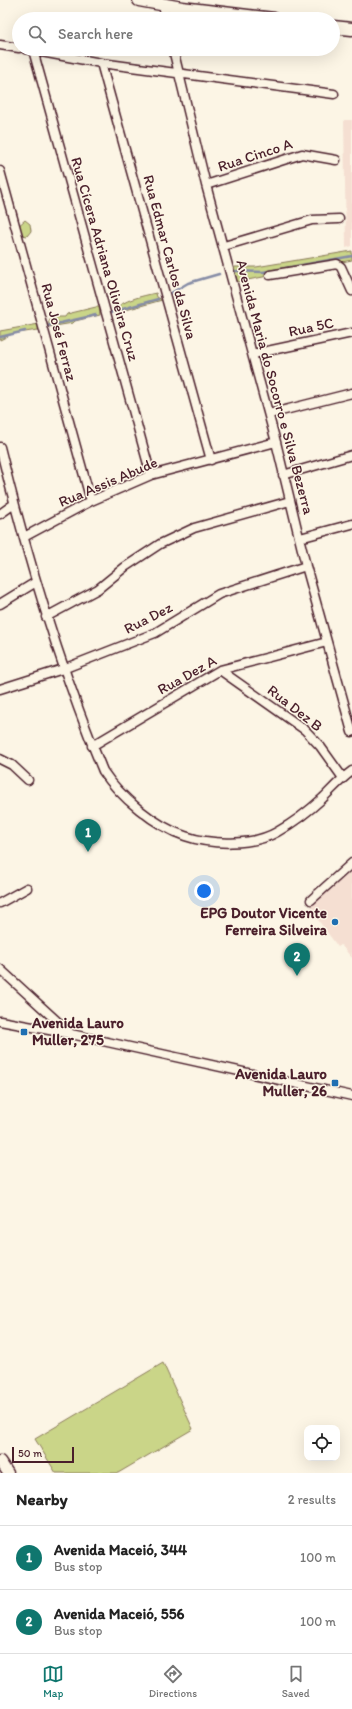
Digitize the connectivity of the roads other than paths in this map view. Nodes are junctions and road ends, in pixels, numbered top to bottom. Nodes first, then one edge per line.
1 (139, 0) edge
2 (163, 4) junction
3 (165, 12) edge
4 (222, 12) edge
5 (340, 28) edge
6 (352, 29) edge
7 (0, 45) edge
8 (12, 47) edge
9 (31, 56) edge
10 (65, 56) edge
11 (174, 56) edge
12 (101, 62) junction
13 (178, 73) junction
14 (334, 94) dead end
15 (336, 160) dead end
16 (0, 171) edge
17 (206, 185) junction
18 (339, 219) dead end
19 (224, 246) junction
20 (270, 275) dead end
21 (352, 292) edge
22 (352, 333) edge
23 (253, 354) junction
24 (352, 393) edge
25 (269, 414) junction
26 (276, 442) junction
27 (0, 446) edge
28 (352, 455) edge
29 (211, 460) junction
30 (151, 475) junction
31 (283, 475) junction
32 (91, 501) junction
33 (290, 501) junction
34 (14, 504) junction
35 (0, 514) edge
36 (352, 524) edge
37 (24, 537) junction
38 (300, 538) junction
39 (306, 566) junction
40 (36, 582) junction
41 (0, 604) edge
42 (46, 617) junction
43 (327, 642) junction
44 (63, 669) junction
45 (220, 670) junction
46 (0, 689) edge
47 (352, 732) edge
48 (92, 746) junction
49 (0, 759) edge
50 (352, 771) edge
51 (342, 778) junction
52 (28, 780) dead end
53 (352, 863) edge
54 (27, 888) dead end
55 (311, 900) dead end
56 (0, 903) edge
57 (0, 969) edge
58 (0, 1021) edge
59 (71, 1034) junction
60 (352, 1096) edge
61 (0, 1461) edge
62 (8, 1473) edge

1 - 2 main road
2 - 3 street
2 - 4 main road
5 - 6 main road
7 - 8 street
9 - 30 street, Rua Cícera Adriana Oliveira Cruz
10 - 12 street
11 - 13 street, Avenida Maria do Socorro e Silva Bezerra
12 - 13 street
12 - 29 street, Rua Edmar Carlos da Silva
13 - 14 street
13 - 17 street, Avenida Maria do Socorro e Silva Bezerra
15 - 17 street, Rua Cinco A
16 - 32 street, Rua José Ferraz
17 - 19 street, Avenida Maria do Socorro e Silva Bezerra
18 - 19 street
19 - 23 street, Avenida Maria do Socorro e Silva Bezerra
20 - 21 street
22 - 23 street, Rua 5C
23 - 25 street, Avenida Maria do Socorro e Silva Bezerra
24 - 25 street
25 - 26 street, Avenida Maria do Socorro e Silva Bezerra
26 - 29 street, Rua Assis Abude
26 - 31 street, Avenida Maria do Socorro e Silva Bezerra
27 - 34 street
28 - 31 street
29 - 30 street, Rua Assis Abude
30 - 32 street, Rua Assis Abude
31 - 33 street, Avenida Maria do Socorro e Silva Bezerra
32 - 37 street, Rua Assis Abude
33 - 38 street, Avenida Maria do Socorro e Silva Bezerra
33 - 42 street
34 - 35 street
34 - 37 street
36 - 38 street
37 - 40 street
38 - 39 street, Avenida Maria do Socorro e Silva Bezerra
39 - 43 street, Avenida Maria do Socorro e Silva Bezerra
39 - 44 street, Rua Dez
40 - 41 street
40 - 42 street
42 - 44 street
43 - 45 street, Rua Dez A
43 - 47 street, Avenida Maria do Socorro e Silva Bezerra
44 - 46 street, Rua Dez
44 - 48 street
45 - 48 street, Rua Dez A
45 - 51 street, Rua Dez B
48 - 51 street
49 - 52 street
50 - 51 street
53 - 55 street
54 - 56 street
57 - 59 street
58 - 59 street
59 - 60 street
61 - 62 street

